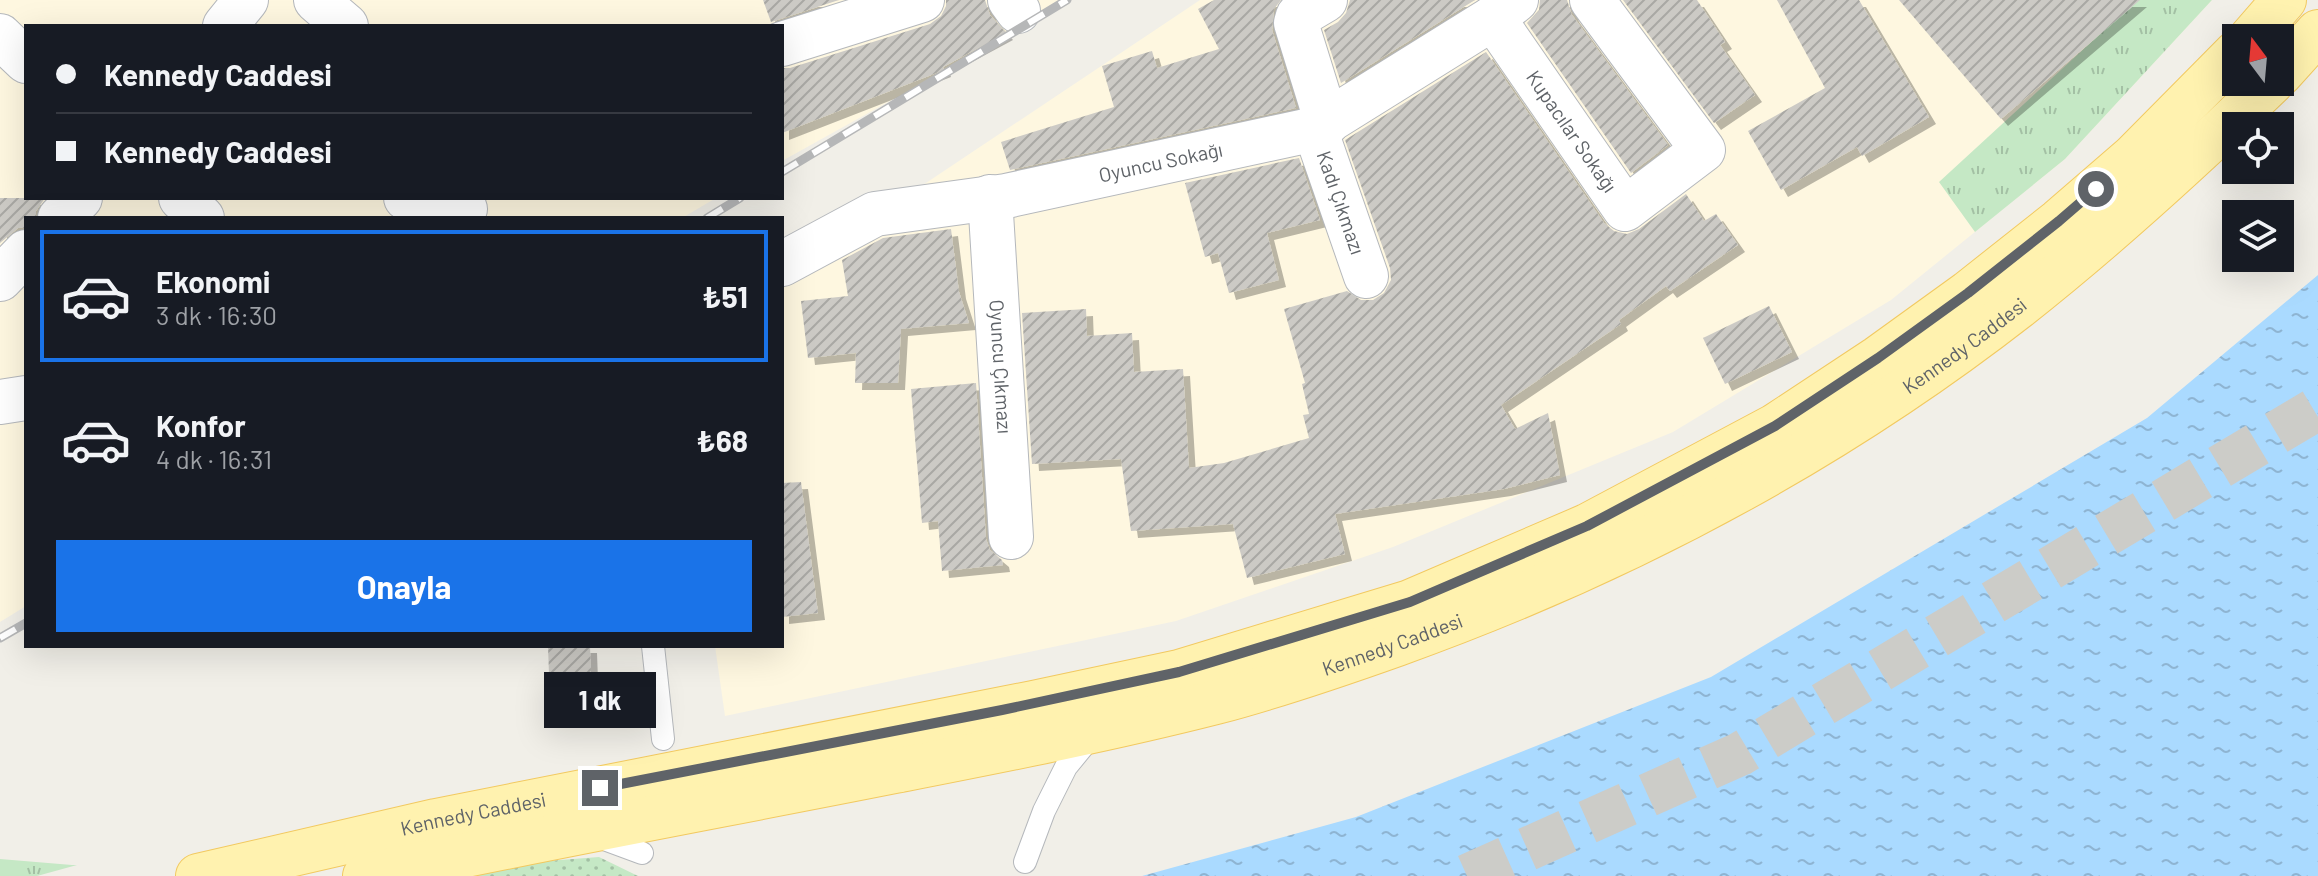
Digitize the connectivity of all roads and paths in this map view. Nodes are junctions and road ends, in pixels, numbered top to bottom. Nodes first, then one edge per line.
1 (246, 0) edge
2 (316, 0) edge
3 (922, 0) edge
4 (1325, 0) edge
5 (1592, 0) edge
6 (2284, 0) edge
7 (1505, 9) edge
8 (227, 24) edge
9 (344, 24) edge
10 (2263, 24) edge
11 (2318, 32) edge
12 (784, 43) edge
13 (2294, 59) edge
14 (2222, 67) edge
15 (2257, 96) edge
16 (1321, 126) junction
17 (990, 197) junction
18 (78, 200) edge
19 (418, 200) edge
20 (467, 208) edge
21 (62, 216) edge
22 (24, 254) edge
23 (784, 263) edge
24 (1366, 276) dead end
25 (0, 279) edge
26 (24, 398) edge
27 (0, 402) edge
28 (1011, 537) dead end
29 (653, 648) edge
30 (1096, 729) junction
31 (663, 739) dead end
32 (584, 832) junction
33 (642, 853) dead end
34 (1025, 862) dead end
35 (198, 876) edge
36 (365, 876) edge

1 - 8 street
2 - 9 street
3 - 12 street
4 - 16 street, Kadı Çıkmazı
5 - 7 street, Kupacılar Sokağı
6 - 10 main road
7 - 16 street, Oyuncu Sokağı
11 - 13 main road
14 - 35 main road, Kennedy Caddesi
15 - 30 main road, Kennedy Caddesi
16 - 17 street, Oyuncu Sokağı
16 - 24 street, Kadı Çıkmazı
17 - 23 street, Oyuncu Sokağı
17 - 28 street, Oyuncu Çıkmazı
18 - 21 street
19 - 20 street
22 - 25 street
26 - 27 street
29 - 31 lane
30 - 32 main road, Kennedy Caddesi
30 - 34 lane
32 - 33 lane
32 - 36 main road, Kennedy Caddesi

